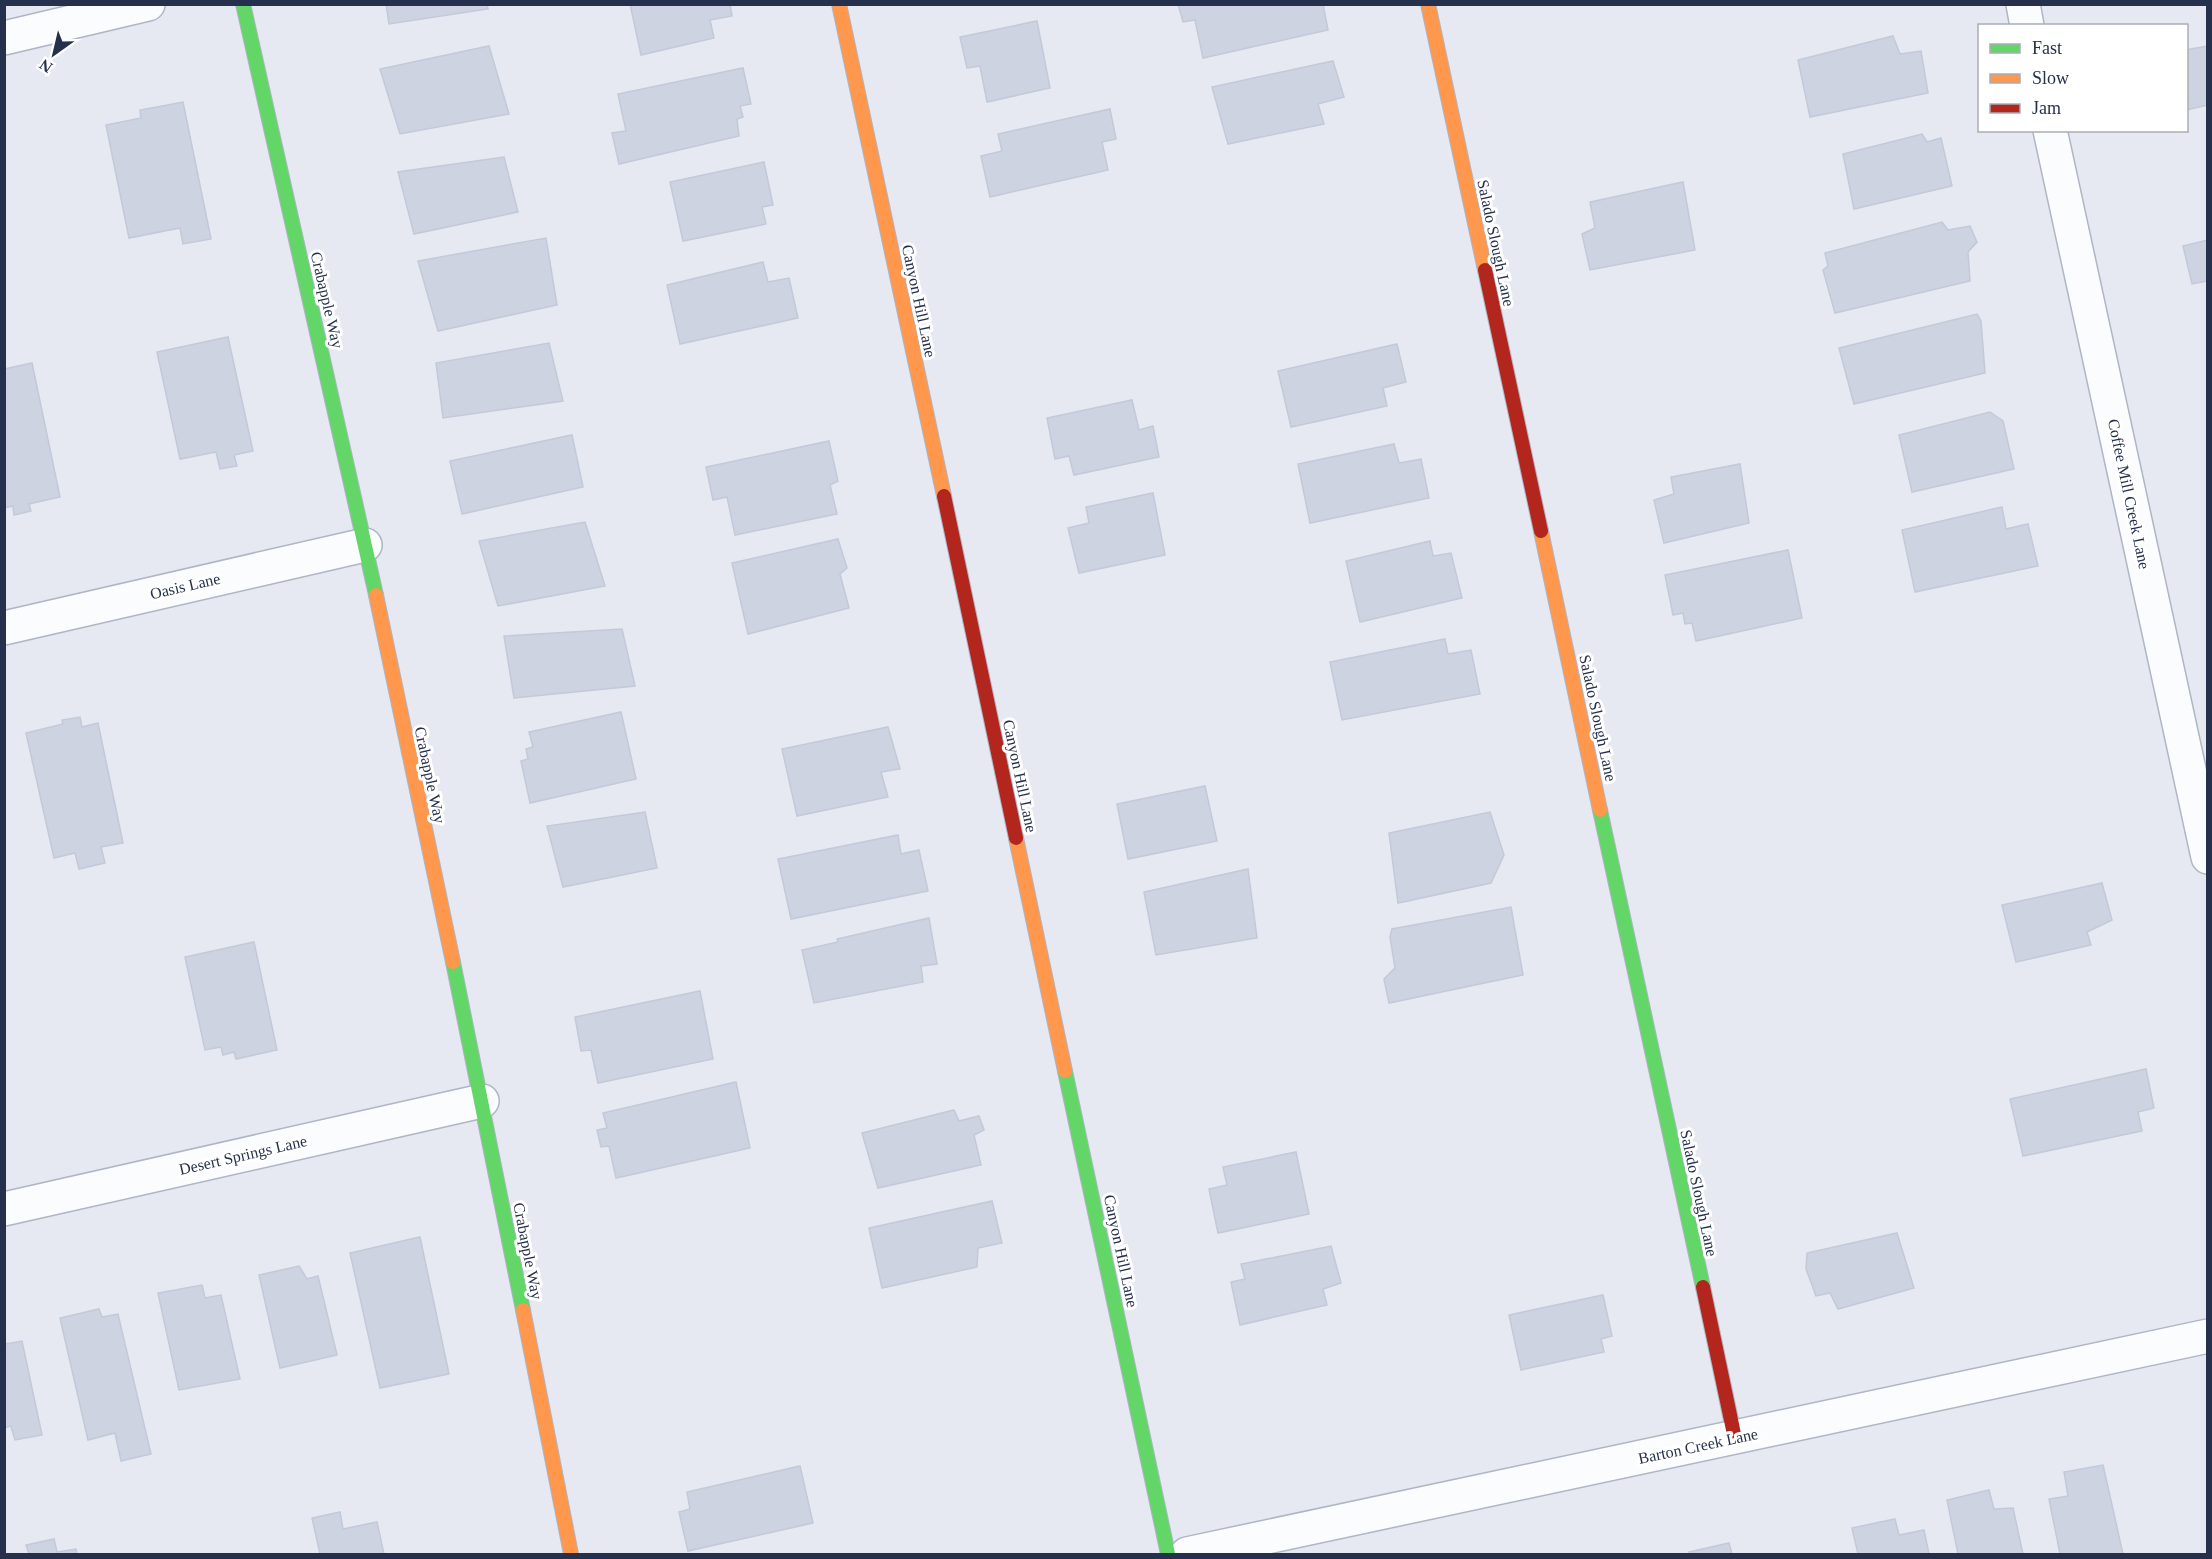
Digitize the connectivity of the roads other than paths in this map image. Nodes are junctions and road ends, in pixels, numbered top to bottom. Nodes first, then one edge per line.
1 (148, 4) edge
2 (243, 4) edge
3 (839, 4) edge
4 (1428, 4) edge
5 (2022, 4) edge
6 (2027, 24) edge
7 (4, 38) edge
8 (2050, 132) edge
9 (365, 545) junction
10 (4, 627) edge
11 (2208, 857) edge
12 (482, 1101) junction
13 (4, 1209) edge
14 (2208, 1336) edge
15 (1735, 1439) junction
16 (571, 1554) edge
17 (1168, 1554) edge
18 (1187, 1554) edge

1 - 7 street
2 - 9 street, Crabapple Way
3 - 17 street, Canyon Hill Lane
4 - 15 street, Salado Slough Lane
5 - 6 street
8 - 11 street, Coffee Mill Creek Lane
9 - 10 street, Oasis Lane
9 - 12 street, Crabapple Way
12 - 13 street, Desert Springs Lane
12 - 16 street, Crabapple Way
14 - 15 street, Barton Creek Lane
15 - 18 street, Barton Creek Lane

